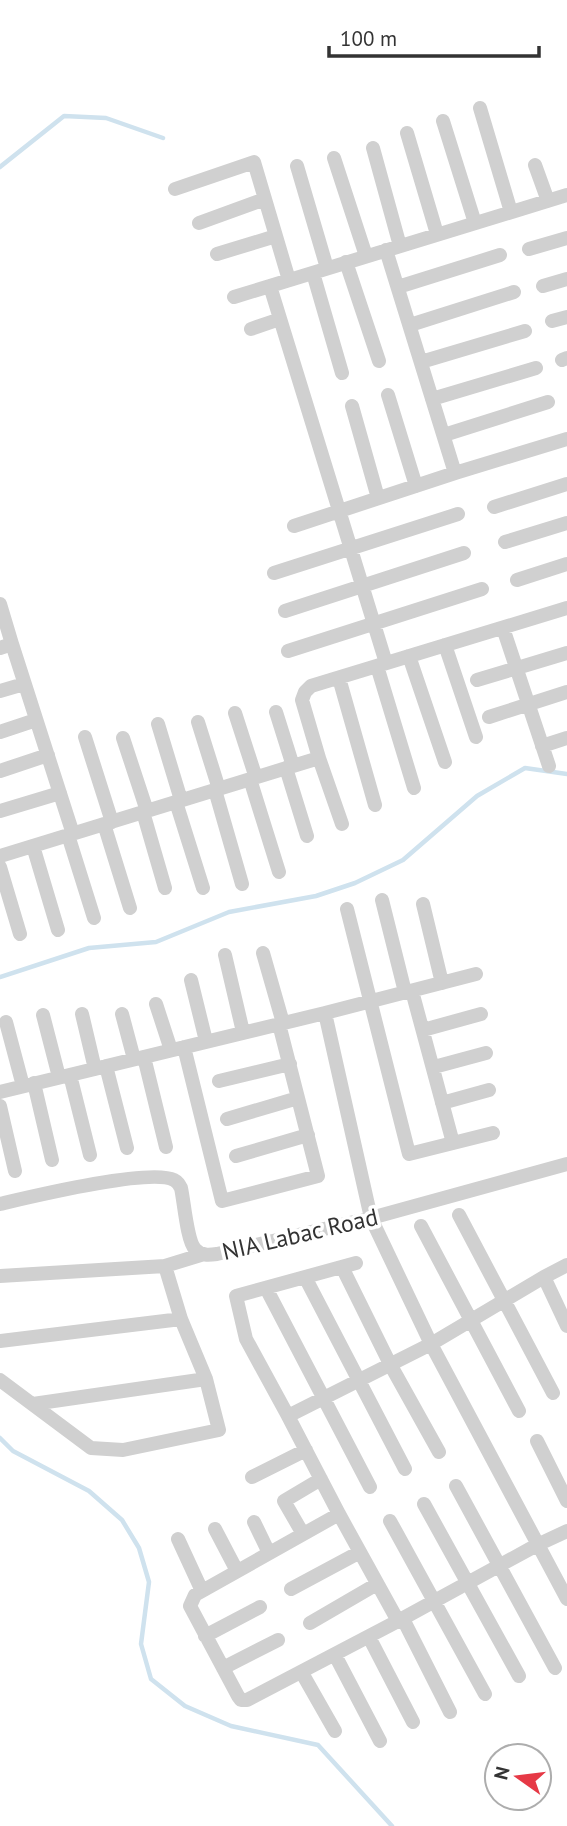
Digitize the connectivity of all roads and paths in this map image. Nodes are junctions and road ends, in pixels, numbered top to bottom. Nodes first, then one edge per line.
1 (480, 108) dead end
2 (443, 121) dead end
3 (407, 133) dead end
4 (373, 148) dead end
5 (334, 158) dead end
6 (297, 166) dead end
7 (535, 166) dead end
8 (175, 188) dead end
9 (567, 195) edge
10 (265, 199) junction
11 (548, 201) junction
12 (511, 212) junction
13 (199, 223) dead end
14 (475, 223) junction
15 (437, 234) junction
16 (276, 236) junction
17 (567, 238) edge
18 (393, 248) junction
19 (529, 249) dead end
20 (217, 254) dead end
21 (500, 255) dead end
22 (366, 256) junction
23 (346, 262) junction
24 (320, 270) junction
25 (567, 279) edge
26 (289, 280) junction
27 (270, 286) junction
28 (543, 286) dead end
29 (398, 287) junction
30 (514, 292) dead end
31 (234, 297) dead end
32 (567, 317) edge
33 (280, 319) junction
34 (552, 321) dead end
35 (410, 325) junction
36 (251, 328) dead end
37 (525, 331) dead end
38 (379, 361) dead end
39 (421, 362) junction
40 (536, 368) dead end
41 (342, 373) dead end
42 (388, 395) dead end
43 (432, 399) junction
44 (548, 402) dead end
45 (352, 406) dead end
46 (444, 435) junction
47 (567, 439) edge
48 (455, 473) junction
49 (567, 484) edge
50 (416, 486) junction
51 (378, 498) junction
52 (494, 507) dead end
53 (340, 511) junction
54 (458, 514) dead end
55 (567, 523) edge
56 (294, 526) dead end
57 (505, 542) dead end
58 (351, 549) junction
59 (464, 553) dead end
60 (567, 564) edge
61 (274, 573) dead end
62 (517, 580) dead end
63 (362, 584) junction
64 (482, 589) dead end
65 (0, 604) edge
66 (567, 608) edge
67 (285, 611) dead end
68 (374, 622) junction
69 (503, 628) junction
70 (445, 645) junction
71 (6, 646) edge
72 (288, 650) dead end
73 (567, 653) edge
74 (409, 656) junction
75 (382, 665) junction
76 (516, 668) junction
77 (339, 678) junction
78 (477, 680) dead end
79 (24, 684) junction
80 (0, 691) edge
81 (567, 692) edge
82 (528, 704) junction
83 (276, 712) dead end
84 (235, 713) dead end
85 (489, 717) dead end
86 (36, 720) junction
87 (198, 722) dead end
88 (158, 724) dead end
89 (0, 732) edge
90 (85, 737) dead end
91 (476, 737) dead end
92 (122, 738) dead end
93 (567, 738) edge
94 (542, 746) junction
95 (48, 755) junction
96 (319, 758) junction
97 (444, 762) dead end
98 (549, 766) dead end
99 (289, 767) junction
100 (0, 771) edge
101 (253, 778) junction
102 (414, 788) dead end
103 (217, 790) junction
104 (60, 793) junction
105 (179, 801) junction
106 (375, 805) dead end
107 (0, 811) edge
108 (145, 812) junction
109 (108, 823) junction
110 (342, 824) dead end
111 (71, 834) junction
112 (307, 836) dead end
113 (33, 846) junction
114 (0, 856) edge
115 (0, 867) edge
116 (279, 872) dead end
117 (242, 884) dead end
118 (165, 888) dead end
119 (202, 888) dead end
120 (382, 900) dead end
121 (423, 904) dead end
122 (131, 908) dead end
123 (347, 909) dead end
124 (94, 918) dead end
125 (58, 930) dead end
126 (20, 934) dead end
127 (263, 953) dead end
128 (225, 955) dead end
129 (476, 974) dead end
130 (191, 980) dead end
131 (442, 983) junction
132 (408, 991) junction
133 (372, 1001) junction
134 (156, 1004) dead end
135 (325, 1013) junction
136 (82, 1014) dead end
137 (122, 1014) dead end
138 (481, 1014) dead end
139 (43, 1015) dead end
140 (6, 1022) dead end
141 (281, 1023) junction
142 (423, 1030) junction
143 (243, 1032) junction
144 (206, 1041) junction
145 (177, 1049) junction
146 (486, 1053) dead end
147 (139, 1058) junction
148 (290, 1064) junction
149 (101, 1067) junction
150 (434, 1067) junction
151 (65, 1076) junction
152 (219, 1081) dead end
153 (28, 1085) junction
154 (489, 1090) dead end
155 (0, 1091) edge
156 (298, 1098) junction
157 (442, 1103) junction
158 (0, 1106) edge
159 (227, 1119) dead end
160 (493, 1133) dead end
161 (308, 1135) junction
162 (453, 1143) junction
163 (166, 1147) dead end
164 (127, 1148) dead end
165 (90, 1155) dead end
166 (236, 1156) dead end
167 (52, 1160) dead end
168 (567, 1164) edge
169 (15, 1171) dead end
170 (0, 1205) edge
171 (459, 1215) dead end
172 (371, 1218) junction
173 (421, 1226) dead end
174 (204, 1254) junction
175 (567, 1265) edge
176 (165, 1266) junction
177 (0, 1276) edge
178 (305, 1277) junction
179 (544, 1277) junction
180 (266, 1288) junction
181 (503, 1301) junction
182 (563, 1307) edge
183 (181, 1319) junction
184 (471, 1320) junction
185 (567, 1326) edge
186 (0, 1341) edge
187 (431, 1344) junction
188 (390, 1364) junction
189 (206, 1379) junction
190 (0, 1380) edge
191 (358, 1380) junction
192 (553, 1393) dead end
193 (323, 1398) junction
194 (33, 1404) junction
195 (519, 1412) dead end
196 (288, 1416) junction
197 (537, 1441) dead end
198 (306, 1450) junction
199 (439, 1452) dead end
200 (405, 1469) dead end
201 (252, 1477) dead end
202 (321, 1479) junction
203 (456, 1486) dead end
204 (370, 1488) dead end
205 (567, 1502) edge
206 (424, 1504) dead end
207 (339, 1514) junction
208 (390, 1521) dead end
209 (254, 1522) dead end
210 (215, 1529) dead end
211 (567, 1531) edge
212 (303, 1534) junction
213 (178, 1539) dead end
214 (537, 1545) junction
215 (360, 1552) junction
216 (269, 1553) junction
217 (500, 1565) junction
218 (237, 1571) junction
219 (468, 1583) junction
220 (377, 1584) junction
221 (291, 1589) dead end
222 (202, 1591) junction
223 (567, 1599) edge
224 (435, 1601) junction
225 (260, 1607) dead end
226 (401, 1620) junction
227 (310, 1623) dead end
228 (205, 1636) junction
229 (369, 1637) junction
230 (278, 1640) dead end
231 (335, 1655) junction
232 (223, 1668) junction
233 (555, 1668) dead end
234 (302, 1673) junction
235 (519, 1676) dead end
236 (485, 1694) dead end
237 (450, 1712) dead end
238 (412, 1722) dead end
239 (335, 1731) dead end
240 (380, 1741) dead end

1 - 12 street
2 - 14 street
3 - 15 street
4 - 18 street
5 - 22 street
6 - 24 street
7 - 11 street
8 - 10 street
9 - 11 street
10 - 13 street
10 - 16 street
11 - 12 street
12 - 14 street
14 - 15 street
15 - 18 street
16 - 20 street
16 - 26 street
17 - 19 street
18 - 22 street
18 - 29 street
21 - 29 street
22 - 23 street
23 - 24 street
23 - 38 street
24 - 26 street
24 - 41 street
25 - 28 street
26 - 27 street
27 - 31 street
27 - 33 street
29 - 35 street
30 - 35 street
32 - 34 street
33 - 36 street
33 - 53 street
35 - 39 street
37 - 39 street
39 - 43 street
40 - 43 street
42 - 50 street
43 - 46 street
44 - 46 street
45 - 51 street
46 - 48 street
47 - 48 street
48 - 50 street
49 - 52 street
50 - 51 street
51 - 53 street
53 - 56 street
53 - 58 street
54 - 58 street
55 - 57 street
58 - 61 street
58 - 63 street
59 - 63 street
60 - 62 street
63 - 67 street
63 - 68 street
64 - 68 street
65 - 71 street
66 - 69 street
68 - 72 street
68 - 75 street
69 - 70 street
69 - 76 street
70 - 74 street
70 - 91 street
71 - 79 street
73 - 76 street
74 - 75 street
74 - 97 street
75 - 77 street
75 - 102 street
76 - 78 street
76 - 82 street
77 - 96 street
77 - 106 street
79 - 80 street
79 - 86 street
81 - 82 street
82 - 85 street
82 - 94 street
83 - 99 street
84 - 101 street
86 - 89 street
86 - 95 street
87 - 103 street
88 - 105 street
90 - 109 street
92 - 108 street
93 - 94 street
94 - 98 street
95 - 100 street
95 - 104 street
96 - 99 street
96 - 110 street
99 - 101 street
99 - 112 street
101 - 103 street
101 - 116 street
103 - 105 street
103 - 117 street
104 - 107 street
104 - 111 street
105 - 108 street
105 - 119 street
108 - 109 street
108 - 118 street
109 - 111 street
109 - 122 street
111 - 113 street
111 - 124 street
113 - 114 street
113 - 125 street
115 - 126 street
120 - 132 street
121 - 131 street
123 - 133 street
127 - 141 street
128 - 143 street
129 - 131 street
130 - 144 street
131 - 132 street
132 - 133 street
132 - 142 street
133 - 135 street
133 - 162 street
134 - 145 street
135 - 141 street
135 - 172 street
136 - 149 street
137 - 147 street
138 - 142 street
139 - 151 street
140 - 153 street
141 - 143 street
141 - 148 street
142 - 150 street
143 - 144 street
144 - 145 street
145 - 147 street
145 - 161 street
146 - 150 street
147 - 149 street
147 - 163 street
148 - 152 street
148 - 156 street
149 - 151 street
149 - 164 street
150 - 157 street
151 - 153 street
151 - 165 street
153 - 155 street
153 - 167 street
154 - 157 street
156 - 159 street
156 - 161 street
157 - 162 street
158 - 169 street
160 - 162 street
161 - 166 street
168 - 172 street, NIA Labac Road
170 - 174 street, NIA Labac Road
171 - 181 street
172 - 174 street, NIA Labac Road
172 - 187 street
173 - 184 street
174 - 176 street
175 - 179 street
176 - 177 street
176 - 183 street
178 - 180 street
178 - 188 street
178 - 191 street
179 - 181 street
179 - 182 street
180 - 193 street
180 - 196 street
181 - 184 street
181 - 192 street
182 - 185 street
183 - 186 street
183 - 189 street
184 - 187 street
184 - 195 street
187 - 188 street
187 - 214 street
188 - 191 street
188 - 199 street
189 - 194 street
189 - 194 street
190 - 194 street
191 - 193 street
191 - 200 street
193 - 196 street
193 - 204 street
196 - 198 street
197 - 205 street
198 - 201 street
198 - 202 street
202 - 207 street
202 - 212 street
203 - 217 street
206 - 219 street
207 - 212 street
207 - 215 street
208 - 224 street
209 - 216 street
210 - 218 street
211 - 214 street
212 - 216 street
213 - 222 street
214 - 217 street
214 - 223 street
215 - 220 street
215 - 221 street
216 - 218 street
217 - 219 street
217 - 233 street
218 - 222 street
219 - 224 street
219 - 235 street
220 - 226 street
220 - 227 street
222 - 228 street
224 - 226 street
224 - 236 street
225 - 228 street
226 - 229 street
226 - 237 street
228 - 232 street
229 - 231 street
229 - 238 street
230 - 232 street
231 - 234 street
231 - 240 street
232 - 234 street
234 - 239 street

